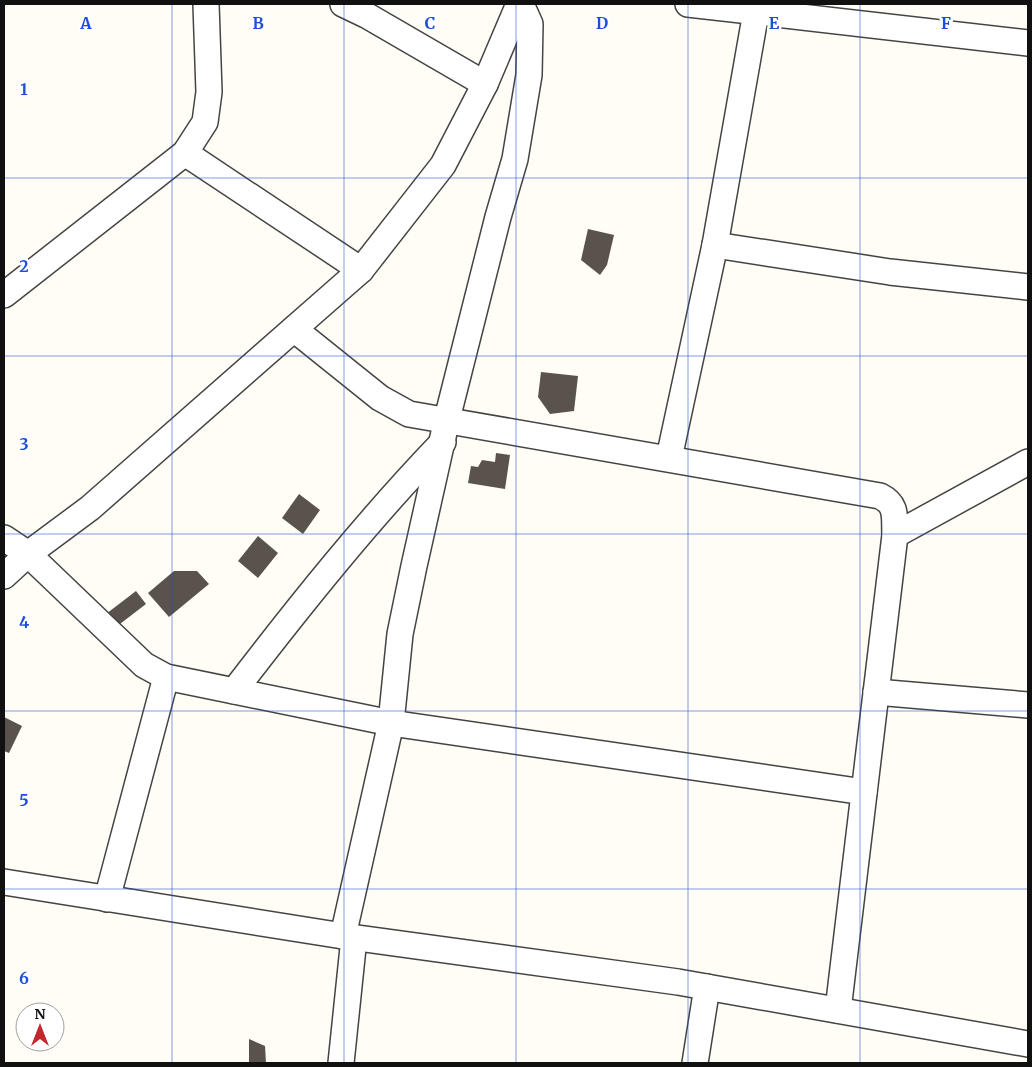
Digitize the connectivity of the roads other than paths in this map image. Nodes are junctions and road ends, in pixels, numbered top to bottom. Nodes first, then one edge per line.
1 (206, 4) edge
2 (343, 4) edge
3 (520, 4) edge
4 (688, 4) edge
5 (718, 6) edge
6 (756, 12) junction
7 (1028, 43) edge
8 (485, 84) junction
9 (186, 153) junction
10 (715, 245) junction
11 (361, 270) junction
12 (1028, 287) edge
13 (4, 295) edge
14 (294, 329) junction
15 (445, 430) junction
16 (668, 458) junction
17 (1028, 462) edge
18 (895, 535) junction
19 (4, 538) edge
20 (28, 554) junction
21 (4, 576) edge
22 (166, 677) junction
23 (234, 691) junction
24 (876, 692) junction
25 (1028, 704) edge
26 (391, 723) junction
27 (864, 792) junction
28 (4, 882) edge
29 (107, 900) junction
30 (348, 937) junction
31 (707, 987) junction
32 (838, 1010) junction
33 (1028, 1044) edge
34 (341, 1063) edge
35 (695, 1063) edge

1 - 9 street
2 - 8 street
3 - 8 street
3 - 15 street
4 - 5 street
5 - 6 street
6 - 7 street
6 - 10 street
8 - 11 street
9 - 11 street
9 - 13 street
10 - 12 street
10 - 16 street
11 - 14 street
14 - 15 street
14 - 20 street
15 - 16 street
15 - 23 street
15 - 26 street
16 - 18 street
17 - 18 street
18 - 24 street
19 - 20 street
20 - 21 street
20 - 22 street
22 - 23 street
22 - 29 street
23 - 26 street
24 - 25 street
24 - 27 street
26 - 27 street
26 - 30 street
27 - 32 street
28 - 29 street
29 - 30 street
30 - 31 street
30 - 34 street
31 - 32 street
31 - 35 street
32 - 33 street

